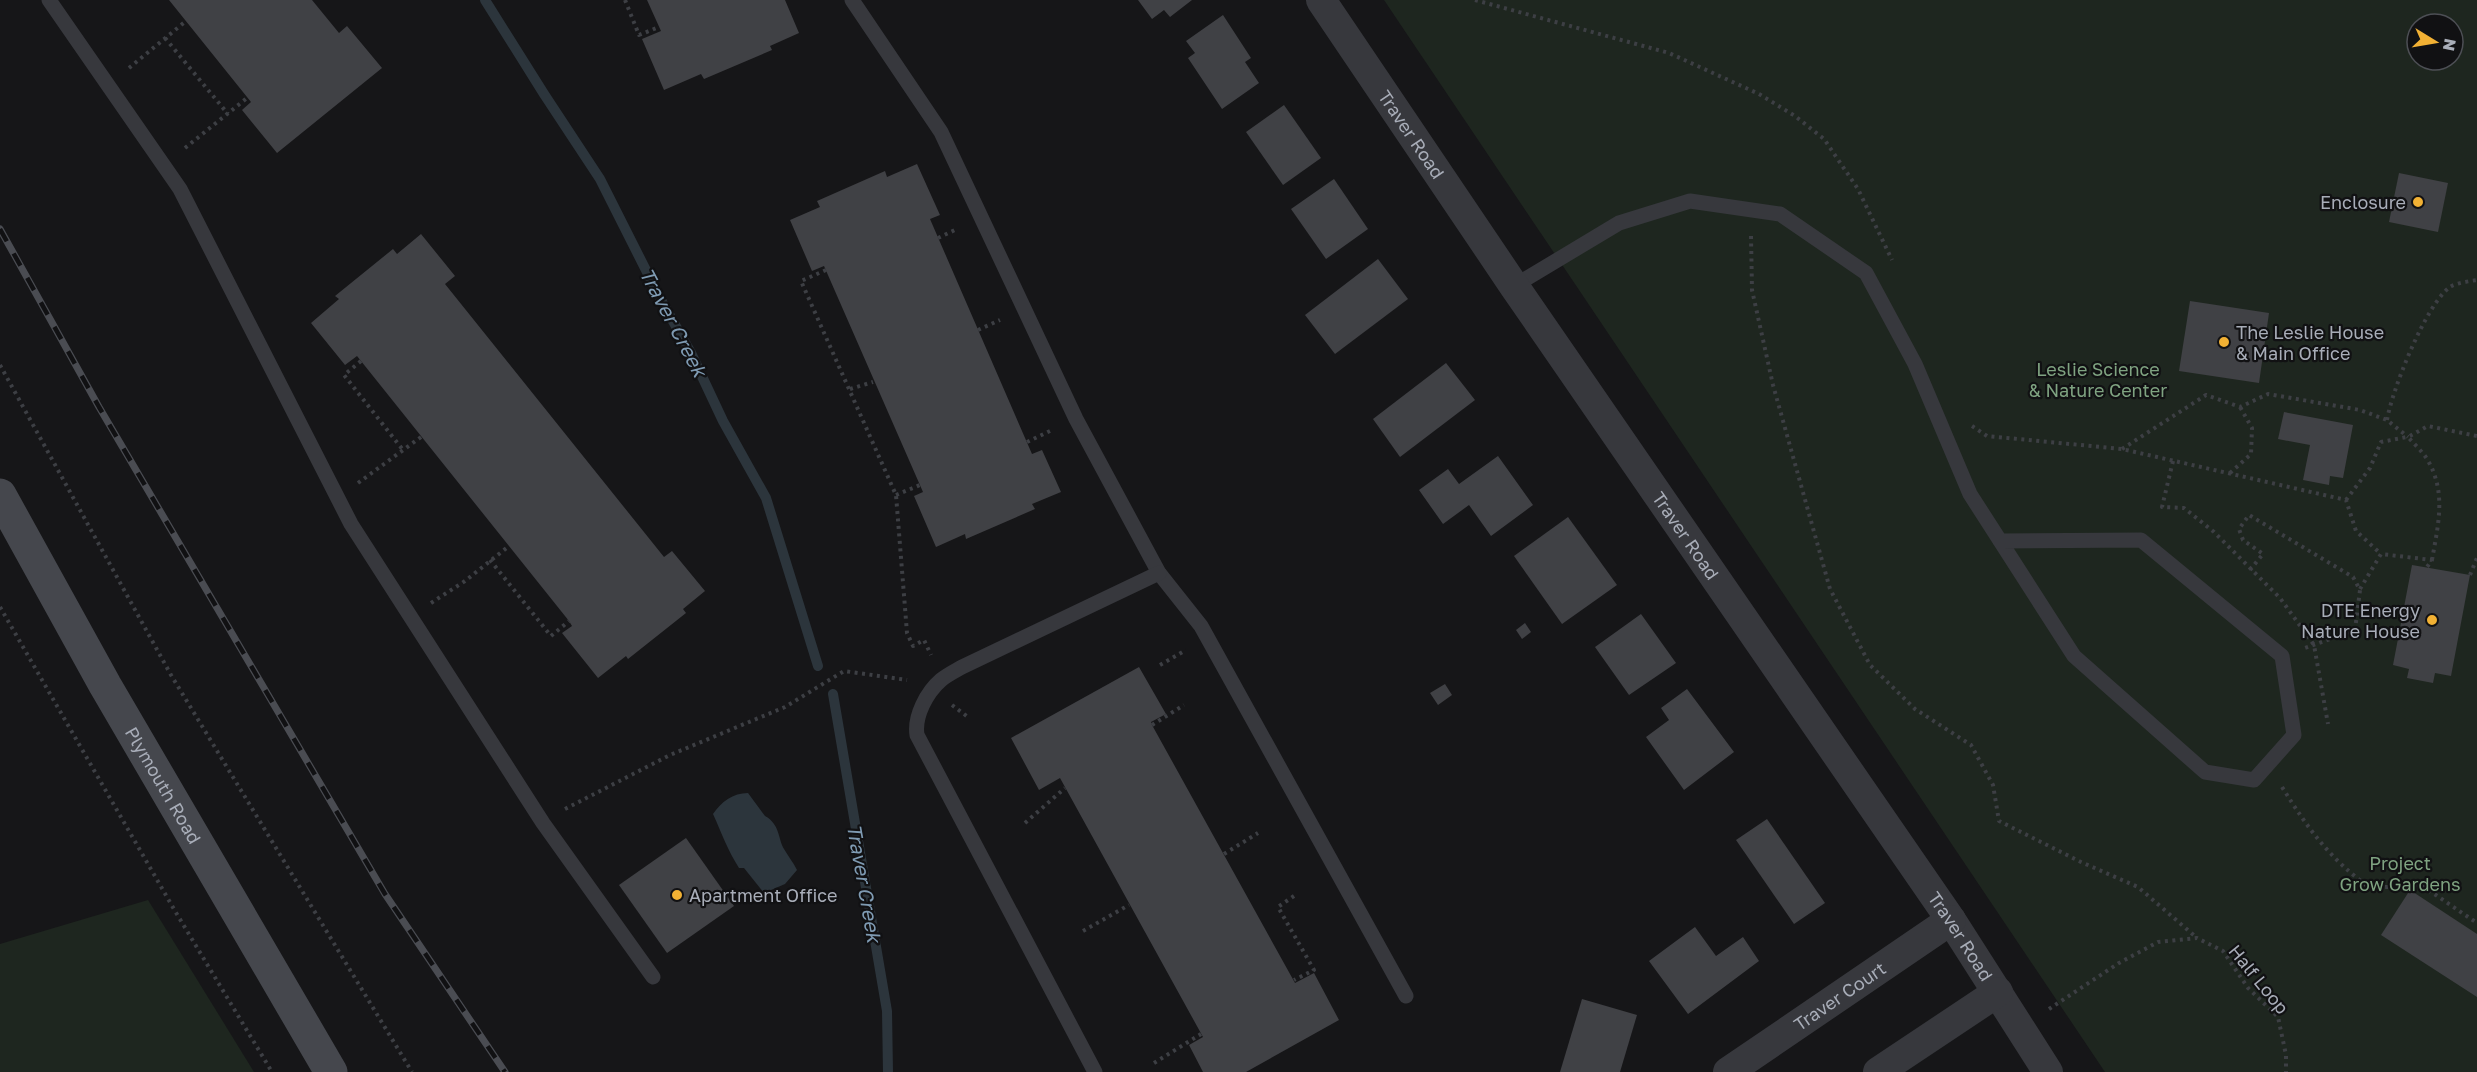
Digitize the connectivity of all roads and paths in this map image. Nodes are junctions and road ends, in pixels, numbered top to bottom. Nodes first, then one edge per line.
1 (49, 0) edge
2 (625, 0) edge
3 (852, 0) edge
4 (1321, 0) edge
5 (1475, 0) edge
6 (186, 21) dead end
7 (659, 27) dead end
8 (165, 39) junction
9 (148, 52) dead end
10 (247, 98) dead end
11 (228, 114) junction
12 (204, 133) dead end
13 (1751, 210) junction
14 (1894, 264) dead end
15 (826, 270) dead end
16 (2477, 280) edge
17 (1514, 286) junction
18 (361, 361) dead end
19 (0, 365) edge
20 (873, 382) dead end
21 (850, 390) junction
22 (2240, 406) junction
23 (2387, 420) junction
24 (1971, 426) dead end
25 (2477, 436) edge
26 (422, 437) dead end
27 (2408, 437) junction
28 (2122, 449) junction
29 (403, 450) junction
30 (2173, 460) junction
31 (382, 468) dead end
32 (2229, 473) junction
33 (920, 485) dead end
34 (0, 495) edge
35 (896, 495) junction
36 (2346, 500) junction
37 (2000, 541) junction
38 (509, 546) dead end
39 (2381, 554) junction
40 (2477, 558) edge
41 (490, 560) junction
42 (2432, 560) junction
43 (2427, 567) dead end
44 (2250, 570) junction
45 (1159, 573) junction
46 (2470, 575) dead end
47 (457, 586) dead end
48 (2360, 590) junction
49 (0, 607) edge
50 (569, 621) dead end
51 (2325, 641) dead end
52 (938, 684) junction
53 (1184, 705) dead end
54 (968, 717) dead end
55 (1152, 724) dead end
56 (2328, 724) dead end
57 (2270, 762) junction
58 (1065, 788) dead end
59 (543, 823) junction
60 (1025, 823) dead end
61 (1258, 833) dead end
62 (1224, 854) dead end
63 (1294, 896) dead end
64 (1129, 905) dead end
65 (1951, 920) junction
66 (2477, 923) edge
67 (1083, 931) dead end
68 (2198, 938) junction
69 (653, 977) dead end
70 (1294, 980) dead end
71 (1998, 992) junction
72 (1406, 996) dead end
73 (2048, 1009) dead end
74 (1201, 1034) dead end
75 (1154, 1063) dead end
76 (272, 1072) edge
77 (331, 1072) edge
78 (412, 1072) edge
79 (1095, 1072) edge
80 (1728, 1072) edge
81 (1878, 1072) edge
82 (2048, 1072) edge
83 (2286, 1072) edge

1 - 59 lane
2 - 7 path
3 - 45 lane
4 - 17 street, Traver Road
5 - 14 path
6 - 8 path
8 - 9 path
8 - 11 path
10 - 11 path
11 - 12 path
13 - 17 lane
13 - 37 lane
13 - 68 path, Half Loop
15 - 21 path
16 - 23 path
17 - 65 street, Traver Road
18 - 29 path
19 - 78 path
20 - 21 path
21 - 35 path
22 - 23 path
22 - 28 path
22 - 32 path
23 - 27 path
24 - 28 path
25 - 27 path
26 - 29 path
27 - 36 path
27 - 42 path
28 - 30 path
29 - 31 path
30 - 32 path
30 - 44 path
32 - 36 path
33 - 35 path
34 - 77 main road, Plymouth Road
35 - 52 path
36 - 39 path
37 - 57 lane
37 - 57 lane
38 - 41 path
39 - 42 path
39 - 48 path
40 - 46 path
41 - 47 path
41 - 50 path
42 - 43 path
44 - 48 path
44 - 56 path
45 - 52 lane
45 - 72 lane
48 - 51 path
49 - 76 path
52 - 54 path
52 - 59 path
52 - 79 lane
53 - 55 path
57 - 66 path
58 - 60 path
59 - 69 lane
61 - 62 path
63 - 70 path
64 - 67 path
65 - 71 street, Traver Road
65 - 80 street, Traver Court
68 - 73 path
68 - 83 path, Half Loop
71 - 81 street
71 - 82 street, Traver Road
74 - 75 path

